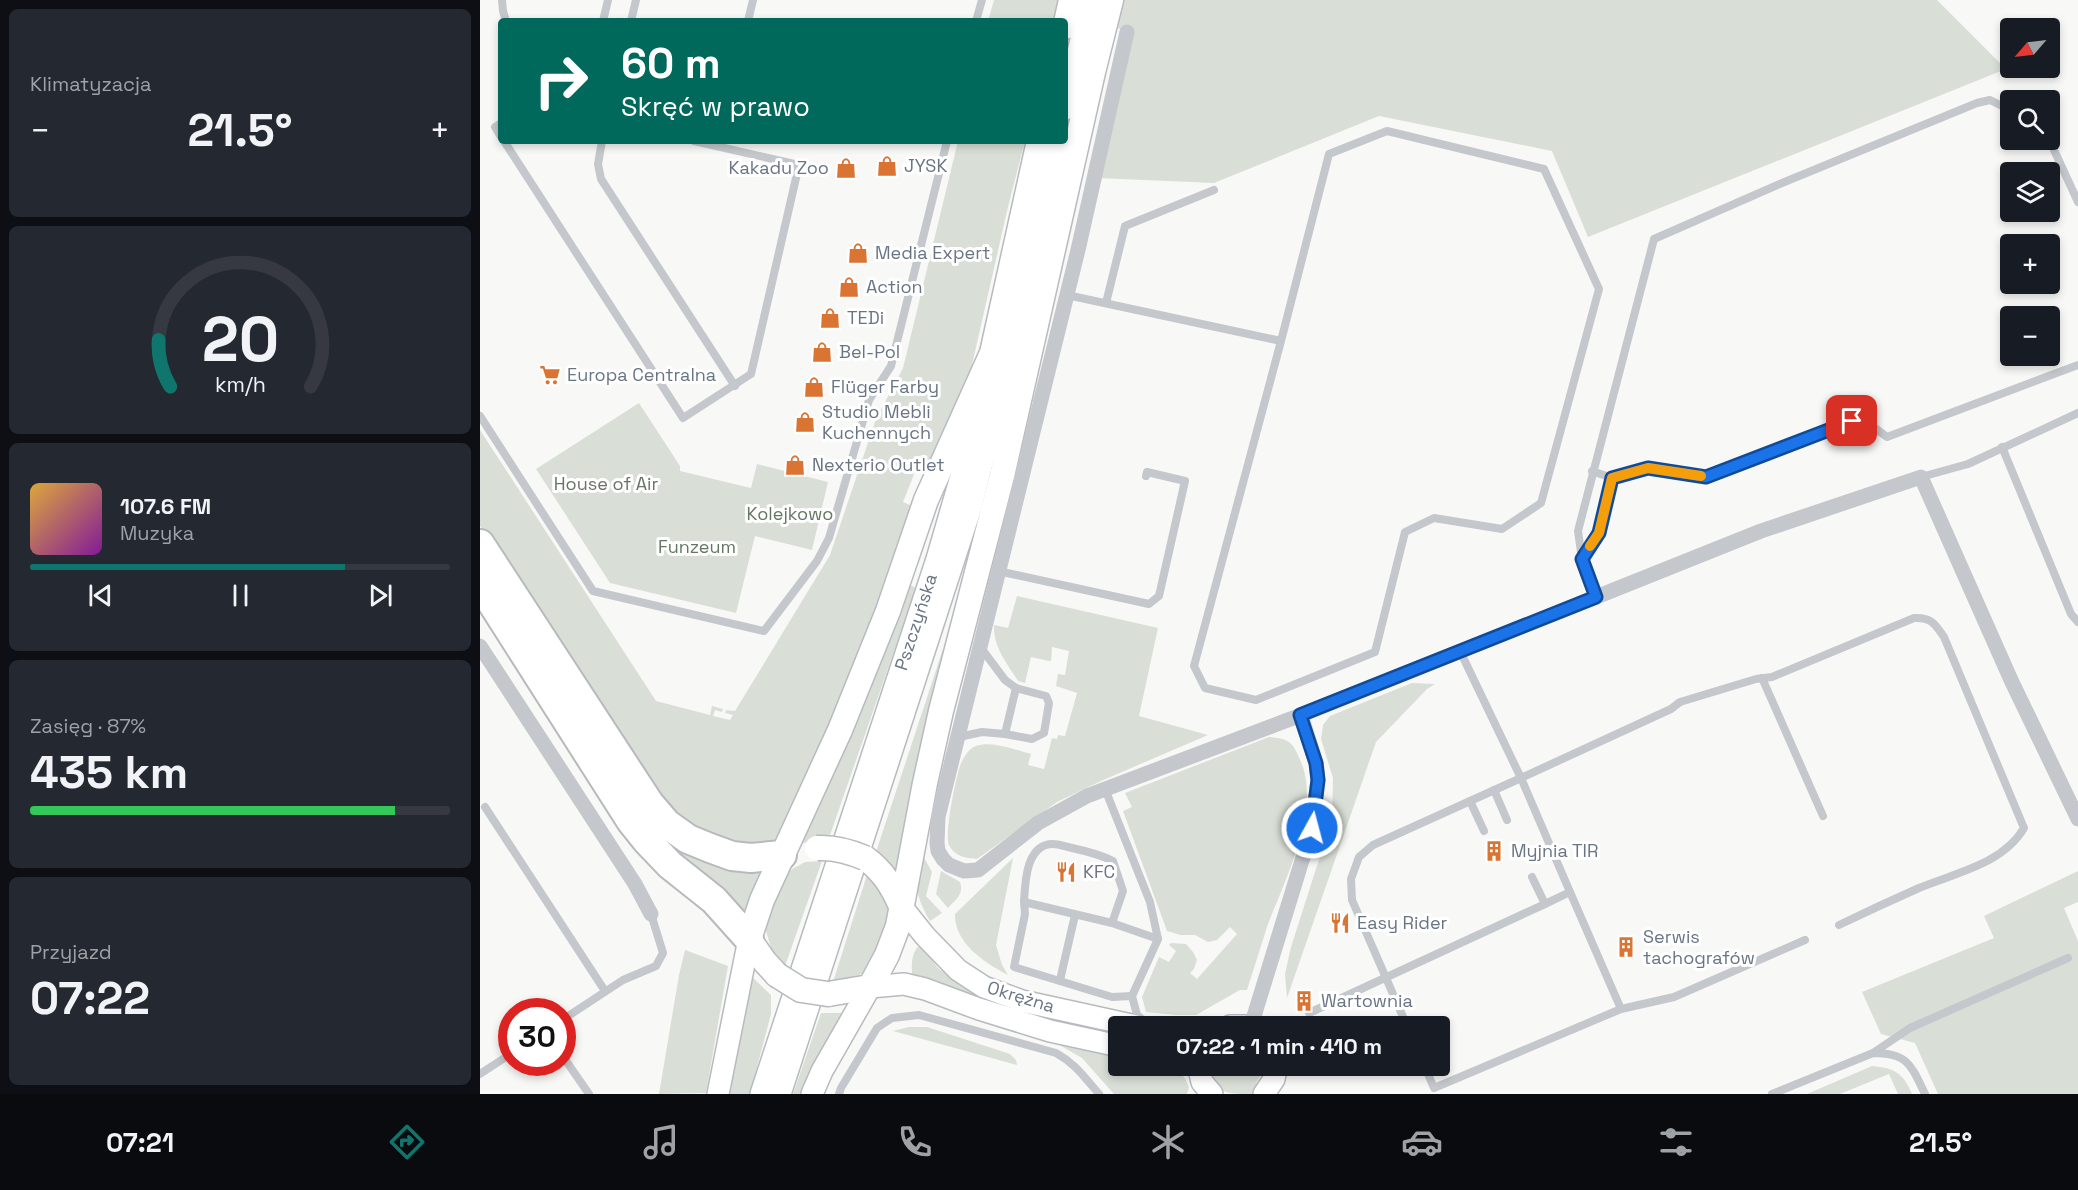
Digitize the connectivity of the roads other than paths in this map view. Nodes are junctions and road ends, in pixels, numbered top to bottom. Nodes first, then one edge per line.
1 (502, 0) edge
2 (608, 0) edge
3 (636, 0) edge
4 (753, 0) edge
5 (982, 0) edge
6 (1071, 0) edge
7 (1090, 0) edge
8 (1103, 0) edge
9 (1111, 0) edge
10 (505, 18) edge
11 (604, 18) edge
12 (632, 18) edge
13 (749, 18) edge
14 (977, 18) edge
15 (1067, 18) edge
16 (1127, 32) dead end
17 (1093, 72) junction
18 (1068, 96) edge
19 (2000, 105) edge
20 (506, 144) edge
21 (601, 144) edge
22 (718, 144) edge
23 (946, 144) edge
24 (1038, 144) edge
25 (1057, 144) edge
26 (2054, 150) edge
27 (1214, 190) dead end
28 (2078, 202) edge
29 (1067, 295) junction
30 (1106, 303) junction
31 (1281, 341) junction
32 (992, 352) junction
33 (2078, 365) edge
34 (735, 386) junction
35 (2078, 413) edge
36 (480, 416) edge
37 (2002, 447) junction
38 (1592, 471) junction
39 (1146, 476) dead end
40 (1921, 477) junction
41 (1612, 478) junction
42 (480, 544) edge
43 (1582, 559) junction
44 (998, 571) junction
45 (480, 584) edge
46 (1596, 597) junction
47 (2078, 622) edge
48 (480, 646) edge
49 (980, 647) junction
50 (1460, 651) junction
51 (1762, 678) junction
52 (1016, 688) junction
53 (1300, 715) junction
54 (1005, 734) junction
55 (958, 737) junction
56 (1521, 778) junction
57 (1105, 789) junction
58 (1494, 790) junction
59 (1470, 801) junction
60 (485, 807) dead end
61 (1823, 816) dead end
62 (2078, 819) edge
63 (1507, 820) dead end
64 (1484, 831) dead end
65 (782, 855) junction
66 (1532, 877) dead end
67 (1570, 892) junction
68 (1024, 902) junction
69 (1545, 904) junction
70 (901, 906) junction
71 (651, 914) joint
72 (1075, 915) junction
73 (1112, 923) junction
74 (1839, 924) dead end
75 (749, 939) junction
76 (1158, 939) junction
77 (1805, 940) dead end
78 (2068, 958) dead end
79 (1385, 978) junction
80 (1060, 980) junction
81 (870, 987) junction
82 (605, 992) junction
83 (1132, 996) junction
84 (1621, 1009) junction
85 (576, 1011) edge
86 (1309, 1013) dead end
87 (1138, 1016) edge
88 (1254, 1016) edge
89 (1402, 1016) edge
90 (1108, 1020) edge
91 (1108, 1044) edge
92 (1873, 1053) junction
93 (498, 1062) edge
94 (480, 1074) edge
95 (576, 1075) edge
96 (1275, 1076) edge
97 (1429, 1076) edge
98 (1267, 1093) edge
99 (589, 1094) edge
100 (718, 1094) edge
101 (761, 1094) edge
102 (780, 1094) edge
103 (812, 1094) edge
104 (839, 1094) edge
105 (1099, 1094) edge
106 (1772, 1094) edge
107 (1925, 1094) edge

1 - 10 lane
2 - 11 lane
3 - 12 lane
4 - 13 lane
5 - 14 lane
6 - 15 main road
7 - 18 main road
8 - 17 main road
9 - 17 main road
16 - 29 street
17 - 70 main road
19 - 38 lane
20 - 34 lane
21 - 34 lane
22 - 34 lane
23 - 36 lane
24 - 32 main road, Pszczyńska
25 - 102 main road, Pszczyńska
26 - 28 lane
27 - 30 lane
29 - 30 lane
29 - 44 street
30 - 31 lane
31 - 31 lane
32 - 65 main road
32 - 101 main road, Pszczyńska
33 - 41 lane
35 - 37 lane
37 - 40 lane
37 - 47 lane
38 - 41 lane
38 - 43 lane
39 - 44 lane
40 - 46 street
40 - 62 street
41 - 43 lane
42 - 65 highway
43 - 46 lane
44 - 49 street
45 - 75 highway
46 - 50 street
48 - 71 street
49 - 52 lane
49 - 55 street
50 - 53 street
50 - 56 lane
51 - 56 lane
51 - 61 lane
51 - 74 lane
52 - 54 lane
52 - 54 lane
53 - 57 street
53 - 88 street
54 - 55 lane
55 - 57 street
56 - 58 lane
56 - 67 lane
57 - 76 lane
58 - 59 lane
58 - 63 lane
59 - 64 lane
59 - 79 lane
60 - 82 lane
65 - 70 main road, bridge
65 - 75 main road
66 - 69 lane
67 - 69 lane
67 - 84 lane
68 - 72 lane
68 - 73 lane
68 - 80 lane
69 - 79 lane
70 - 81 main road
70 - 90 main road, Okrężna
71 - 82 lane
72 - 73 lane
72 - 80 lane
73 - 76 lane
75 - 81 main road, bridge
75 - 100 main road
76 - 83 lane
77 - 84 lane
78 - 92 lane
79 - 86 lane
79 - 89 lane
80 - 83 lane
81 - 91 main road, Okrężna
81 - 103 main road
82 - 85 lane
83 - 87 lane
84 - 97 lane
92 - 106 lane
92 - 107 lane
93 - 94 lane
95 - 99 lane
96 - 98 main road
104 - 105 lane

